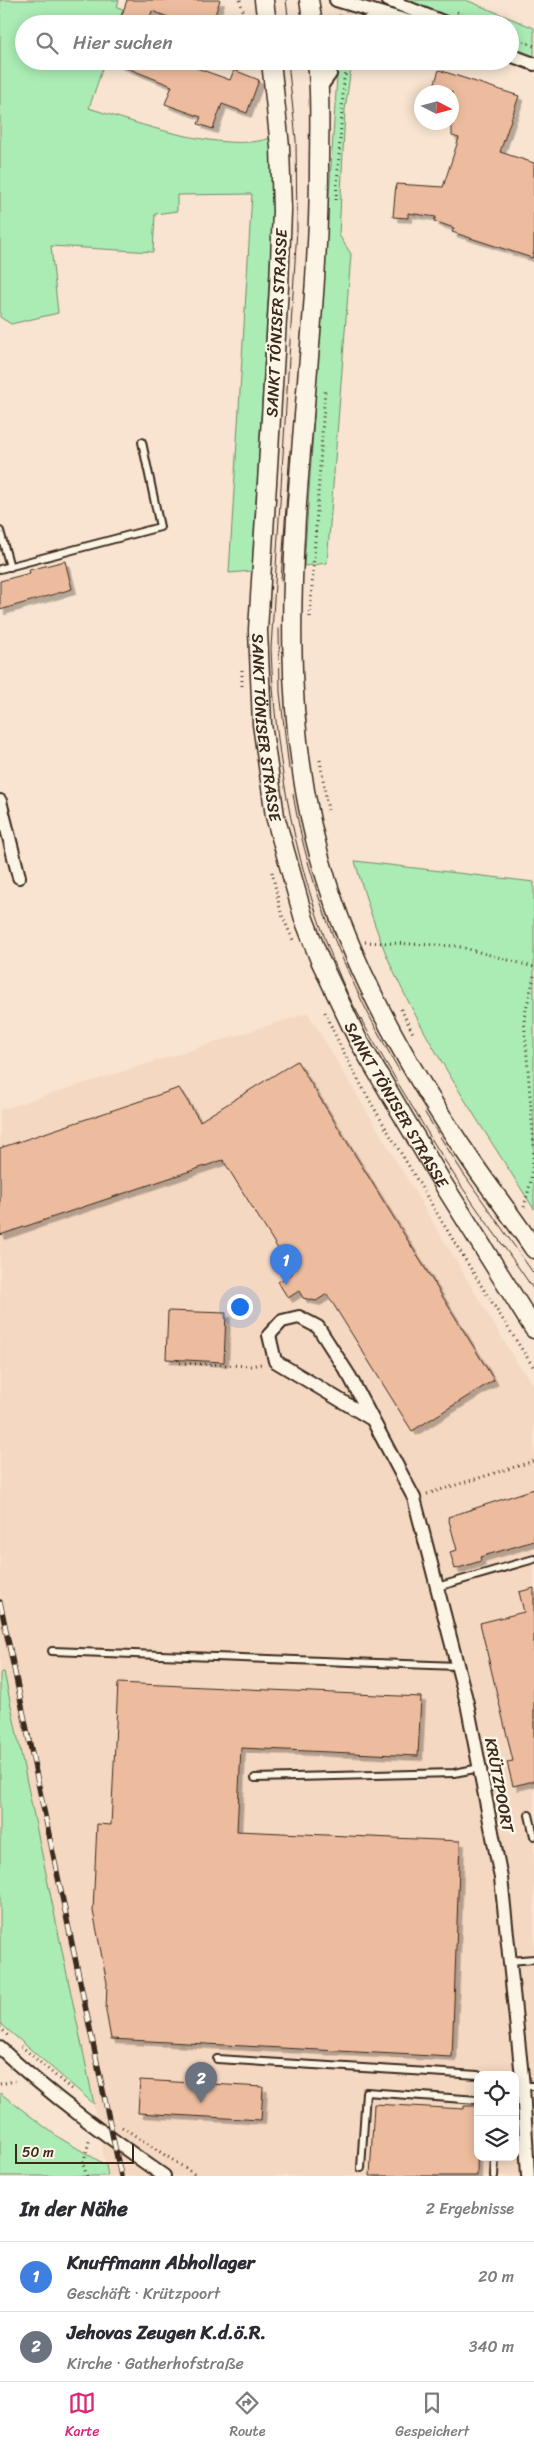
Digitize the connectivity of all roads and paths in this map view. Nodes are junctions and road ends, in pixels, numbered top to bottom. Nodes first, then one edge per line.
1 (240, 0) edge
2 (264, 0) edge
3 (309, 0) edge
4 (336, 0) edge
5 (388, 0) edge
6 (380, 14) joint
7 (244, 15) edge
8 (266, 15) edge
9 (312, 15) edge
10 (384, 15) edge
11 (426, 15) edge
12 (519, 39) edge
13 (534, 46) edge
14 (519, 56) edge
15 (519, 58) edge
16 (532, 63) edge
17 (272, 70) edge
18 (317, 70) edge
19 (331, 70) edge
20 (347, 70) edge
21 (318, 89) junction
22 (336, 208) dead end
23 (325, 385) dead end
24 (142, 442) dead end
25 (0, 531) edge
26 (10, 568) junction
27 (0, 569) edge
28 (310, 620) dead end
29 (319, 756) dead end
30 (0, 801) edge
31 (328, 813) dead end
32 (19, 878) dead end
33 (358, 940) junction
34 (369, 950) dead end
35 (534, 967) edge
36 (534, 976) edge
37 (396, 1000) dead end
38 (418, 1042) dead end
39 (534, 1148) edge
40 (518, 1198) dead end
41 (523, 1213) junction
42 (534, 1249) edge
43 (534, 1329) edge
44 (178, 1360) dead end
45 (274, 1361) junction
46 (370, 1418) junction
47 (534, 1461) edge
48 (414, 1498) junction
49 (534, 1560) edge
50 (437, 1586) junction
51 (52, 1651) dead end
52 (458, 1666) junction
53 (480, 1768) junction
54 (255, 1778) dead end
55 (528, 1815) dead end
56 (534, 1836) edge
57 (534, 1959) edge
58 (510, 1961) junction
59 (0, 2027) edge
60 (0, 2048) edge
61 (217, 2059) dead end
62 (474, 2075) edge
63 (524, 2082) edge
64 (73, 2091) dead end
65 (474, 2100) edge
66 (520, 2103) edge
67 (116, 2123) dead end
68 (92, 2126) junction
69 (495, 2161) edge
70 (361, 2168) dead end
71 (87, 2176) edge
72 (164, 2176) edge
73 (197, 2176) edge
74 (494, 2176) edge
75 (528, 2176) edge

1 - 7 path
2 - 8 main road
3 - 9 main road
4 - 6 street
5 - 11 street
6 - 10 street
12 - 13 path
14 - 16 street
15 - 16 street
17 - 43 main road, SANKT TÖNISER STRASSE
18 - 21 main road, SANKT TÖNISER STRASSE
19 - 21 street
20 - 22 path
21 - 33 main road, SANKT TÖNISER STRASSE
23 - 28 path
24 - 26 lane
25 - 26 lane
26 - 27 lane
29 - 31 path
30 - 32 street
33 - 34 path
33 - 35 path
33 - 41 main road, SANKT TÖNISER STRASSE
36 - 39 path
37 - 38 path
39 - 41 path
40 - 41 path
41 - 42 main road, SANKT TÖNISER STRASSE
44 - 45 path
45 - 46 street
45 - 46 street, KRÜTZPOORT
46 - 48 street, KRÜTZPOORT
47 - 48 path
48 - 50 street, KRÜTZPOORT
49 - 50 lane
50 - 52 street, KRÜTZPOORT
51 - 52 lane
52 - 53 street, KRÜTZPOORT
53 - 54 lane
53 - 58 street, KRÜTZPOORT
55 - 56 lane
57 - 58 lane
58 - 63 street, KRÜTZPOORT
59 - 64 path
60 - 68 street
61 - 62 lane
63 - 66 street, KRÜTZPOORT
65 - 70 lane
66 - 75 street, KRÜTZPOORT
67 - 73 path
68 - 71 path
68 - 72 street
69 - 74 lane

